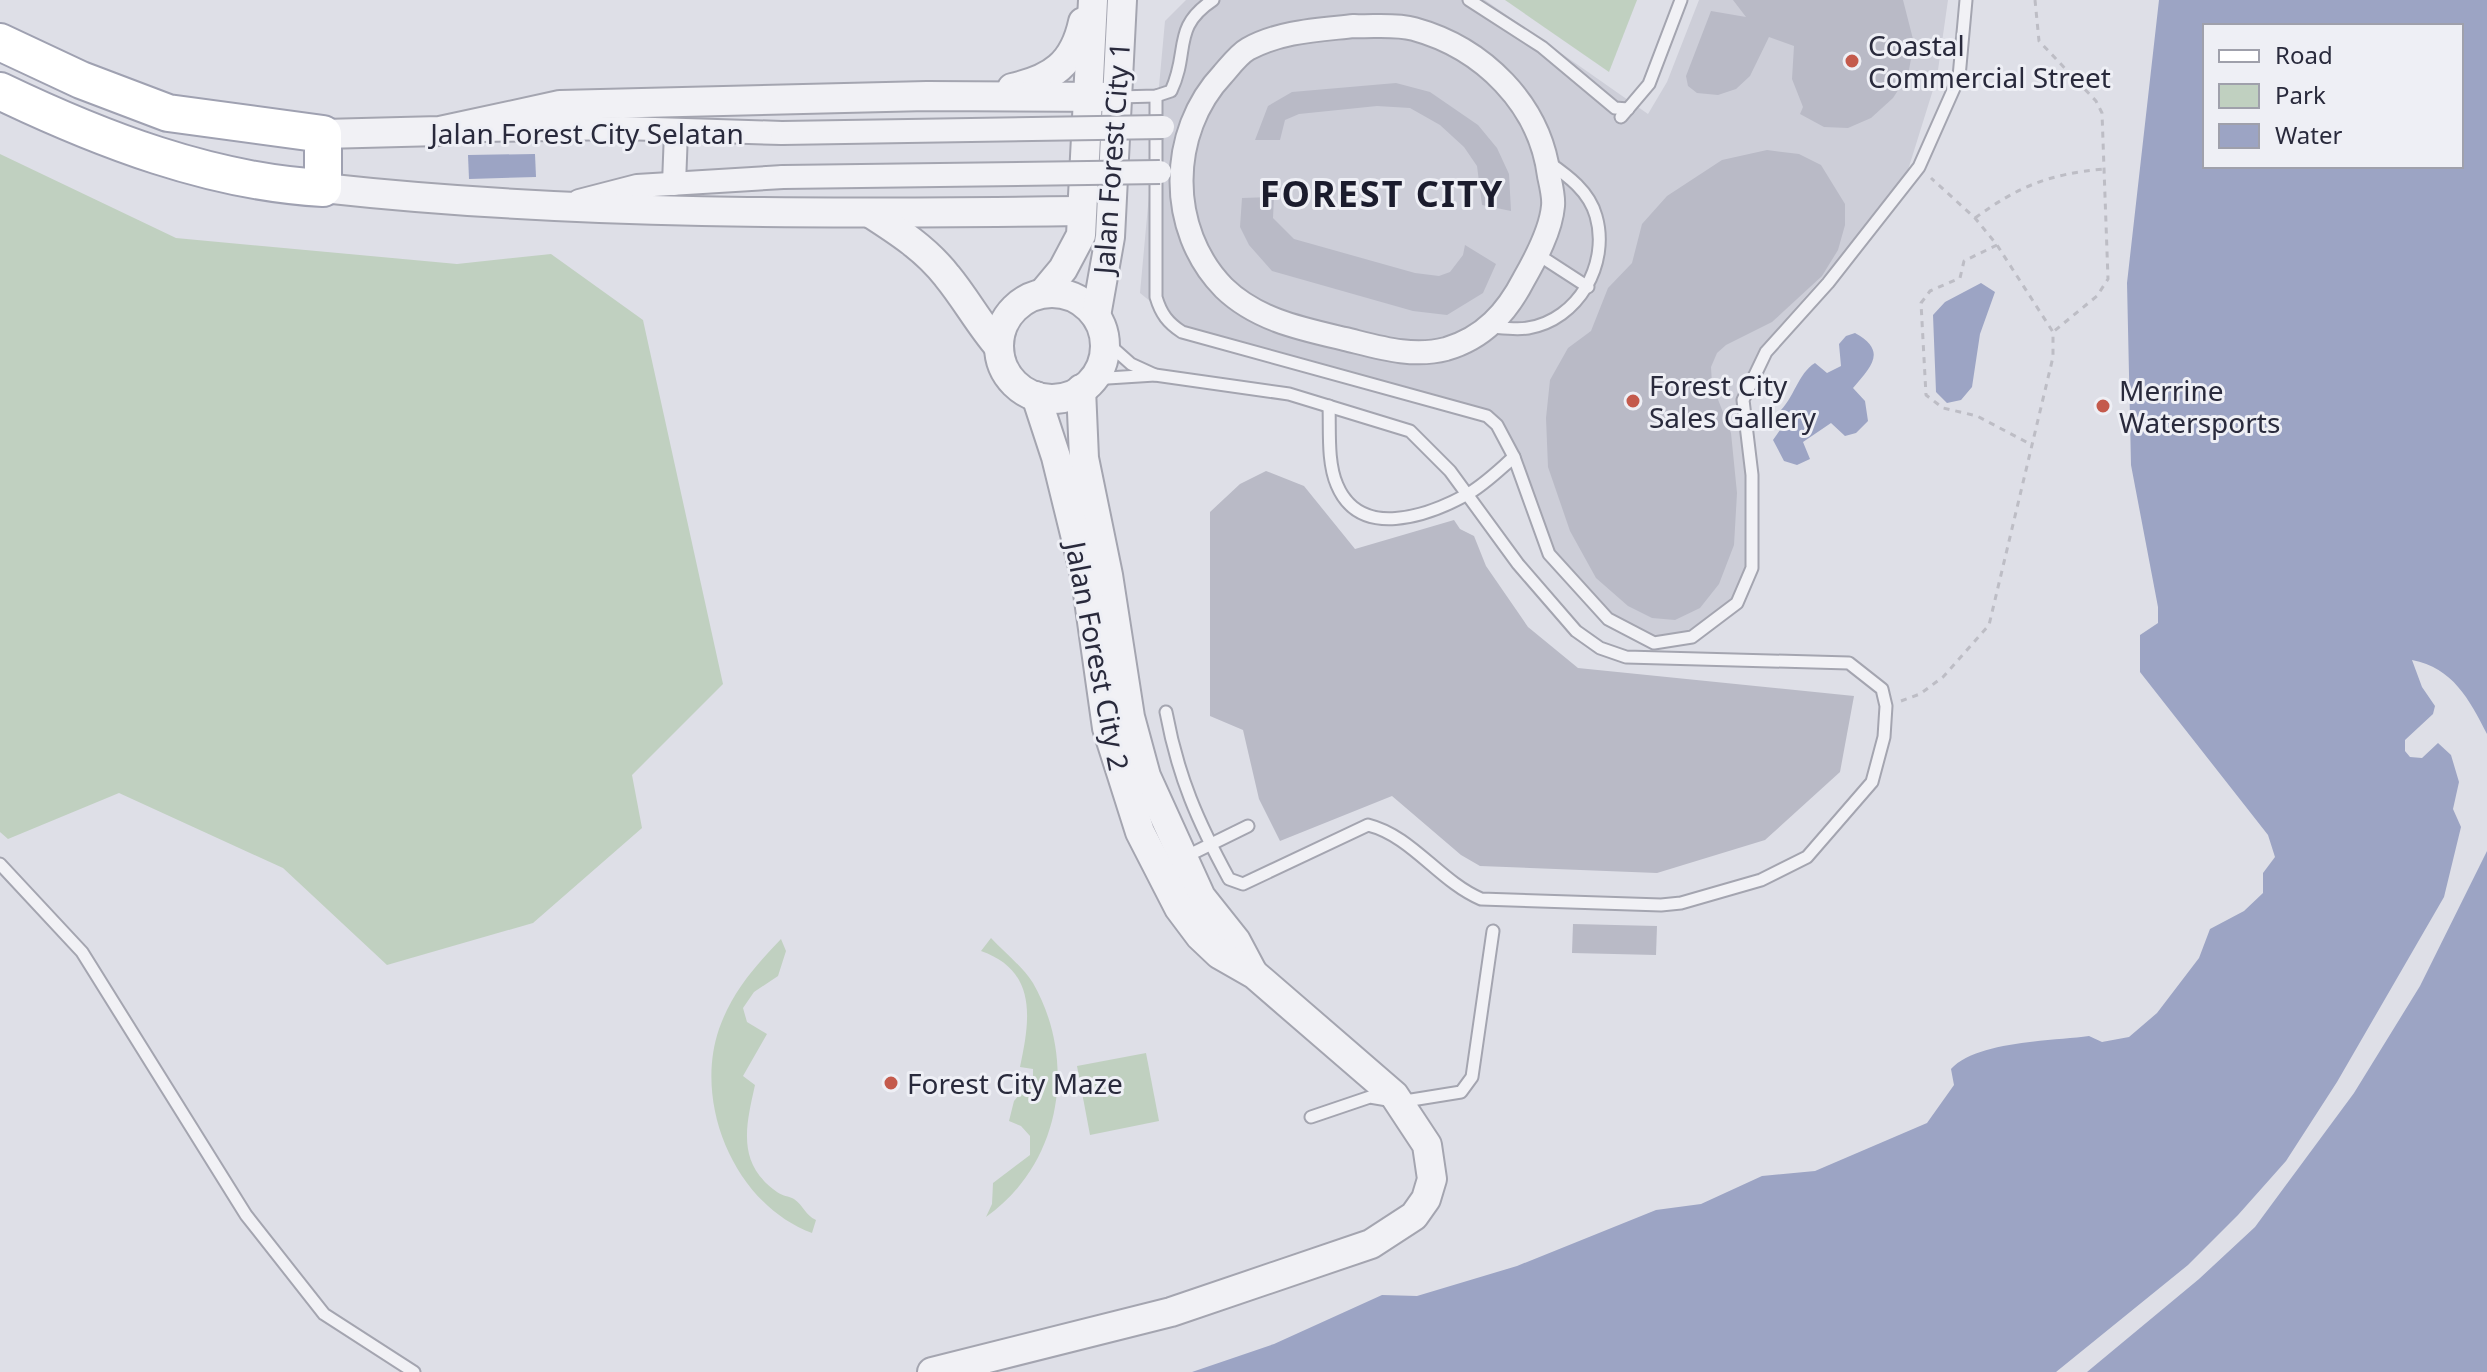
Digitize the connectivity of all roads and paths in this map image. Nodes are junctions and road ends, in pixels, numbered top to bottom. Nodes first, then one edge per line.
1 (1090, 0) edge
2 (1122, 0) edge
3 (1213, 0) edge
4 (1469, 0) edge
5 (1681, 0) edge
6 (1966, 0) edge
7 (2035, 0) edge
8 (0, 42) edge
9 (0, 91) edge
10 (927, 96) junction
11 (1156, 96) junction
12 (1088, 97) junction
13 (1117, 97) junction
14 (1189, 127) junction
15 (440, 131) junction
16 (676, 132) junction
17 (323, 134) junction
18 (1547, 162) junction
19 (1919, 167) junction
20 (2104, 169) junction
21 (1170, 172) junction
22 (1590, 179) dead end
23 (674, 184) junction
24 (323, 188) junction
25 (1585, 196) junction
26 (552, 208) junction
27 (1082, 211) junction
28 (870, 213) junction
29 (1975, 218) junction
30 (1997, 245) junction
31 (1537, 254) junction
32 (1588, 287) junction
33 (1043, 293) junction
34 (1491, 327) junction
35 (1100, 328) junction
36 (2053, 332) junction
37 (999, 347) junction
38 (1155, 375) junction
39 (1087, 384) junction
40 (1036, 396) junction
41 (1329, 406) junction
42 (2032, 445) junction
43 (1514, 457) junction
44 (1467, 495) junction
45 (1886, 706) junction
46 (1166, 712) dead end
47 (1248, 826) dead end
48 (1210, 844) junction
49 (0, 864) edge
50 (1171, 864) junction
51 (1493, 931) dead end
52 (1399, 1102) junction
53 (1311, 1117) dead end
54 (414, 1372) edge
55 (932, 1372) edge

1 - 10 street
1 - 12 street, Jalan Forest City 1
2 - 13 street, Jalan Forest City 1
3 - 11 lane
4 - 5 lane
6 - 19 lane
7 - 20 path
8 - 17 main road, Jalan Forest City Selatan
9 - 24 main road, Jalan Forest City Selatan
10 - 12 street
10 - 15 street
11 - 13 lane
11 - 43 lane
12 - 13 street
12 - 27 street
13 - 35 street, Jalan Forest City 1
14 - 16 street, Jalan Forest City Selatan, bridge
14 - 18 street
14 - 21 street
15 - 16 street, Jalan Forest City Selatan
15 - 17 street, Jalan Forest City Selatan
16 - 23 street
17 - 24 main road
18 - 25 lane
18 - 31 street
19 - 29 path
19 - 43 lane
20 - 29 path
20 - 36 path
21 - 23 street, Jalan Forest City Selatan, bridge
21 - 34 street
22 - 25 lane
23 - 26 street, Jalan Forest City Selatan
24 - 26 street, Jalan Forest City Selatan
25 - 32 lane
26 - 28 street
27 - 28 street
27 - 33 street
28 - 37 street
29 - 30 path
30 - 36 path
30 - 42 path
31 - 32 lane
31 - 34 street
32 - 34 lane
33 - 35 street
33 - 37 street
35 - 38 lane
35 - 39 street, Jalan Forest City 2
36 - 42 path
37 - 40 street
38 - 39 lane
38 - 41 lane
39 - 40 street
39 - 50 street, Jalan Forest City 2
40 - 50 street, Jalan Forest City 2
41 - 44 lane
41 - 44 lane
42 - 45 path
43 - 44 lane
44 - 45 lane
45 - 48 lane
46 - 48 lane
47 - 48 lane
48 - 50 lane
49 - 54 lane
50 - 52 street, Jalan Forest City 2
51 - 52 lane
52 - 53 lane
52 - 55 street, Jalan Forest City 2

